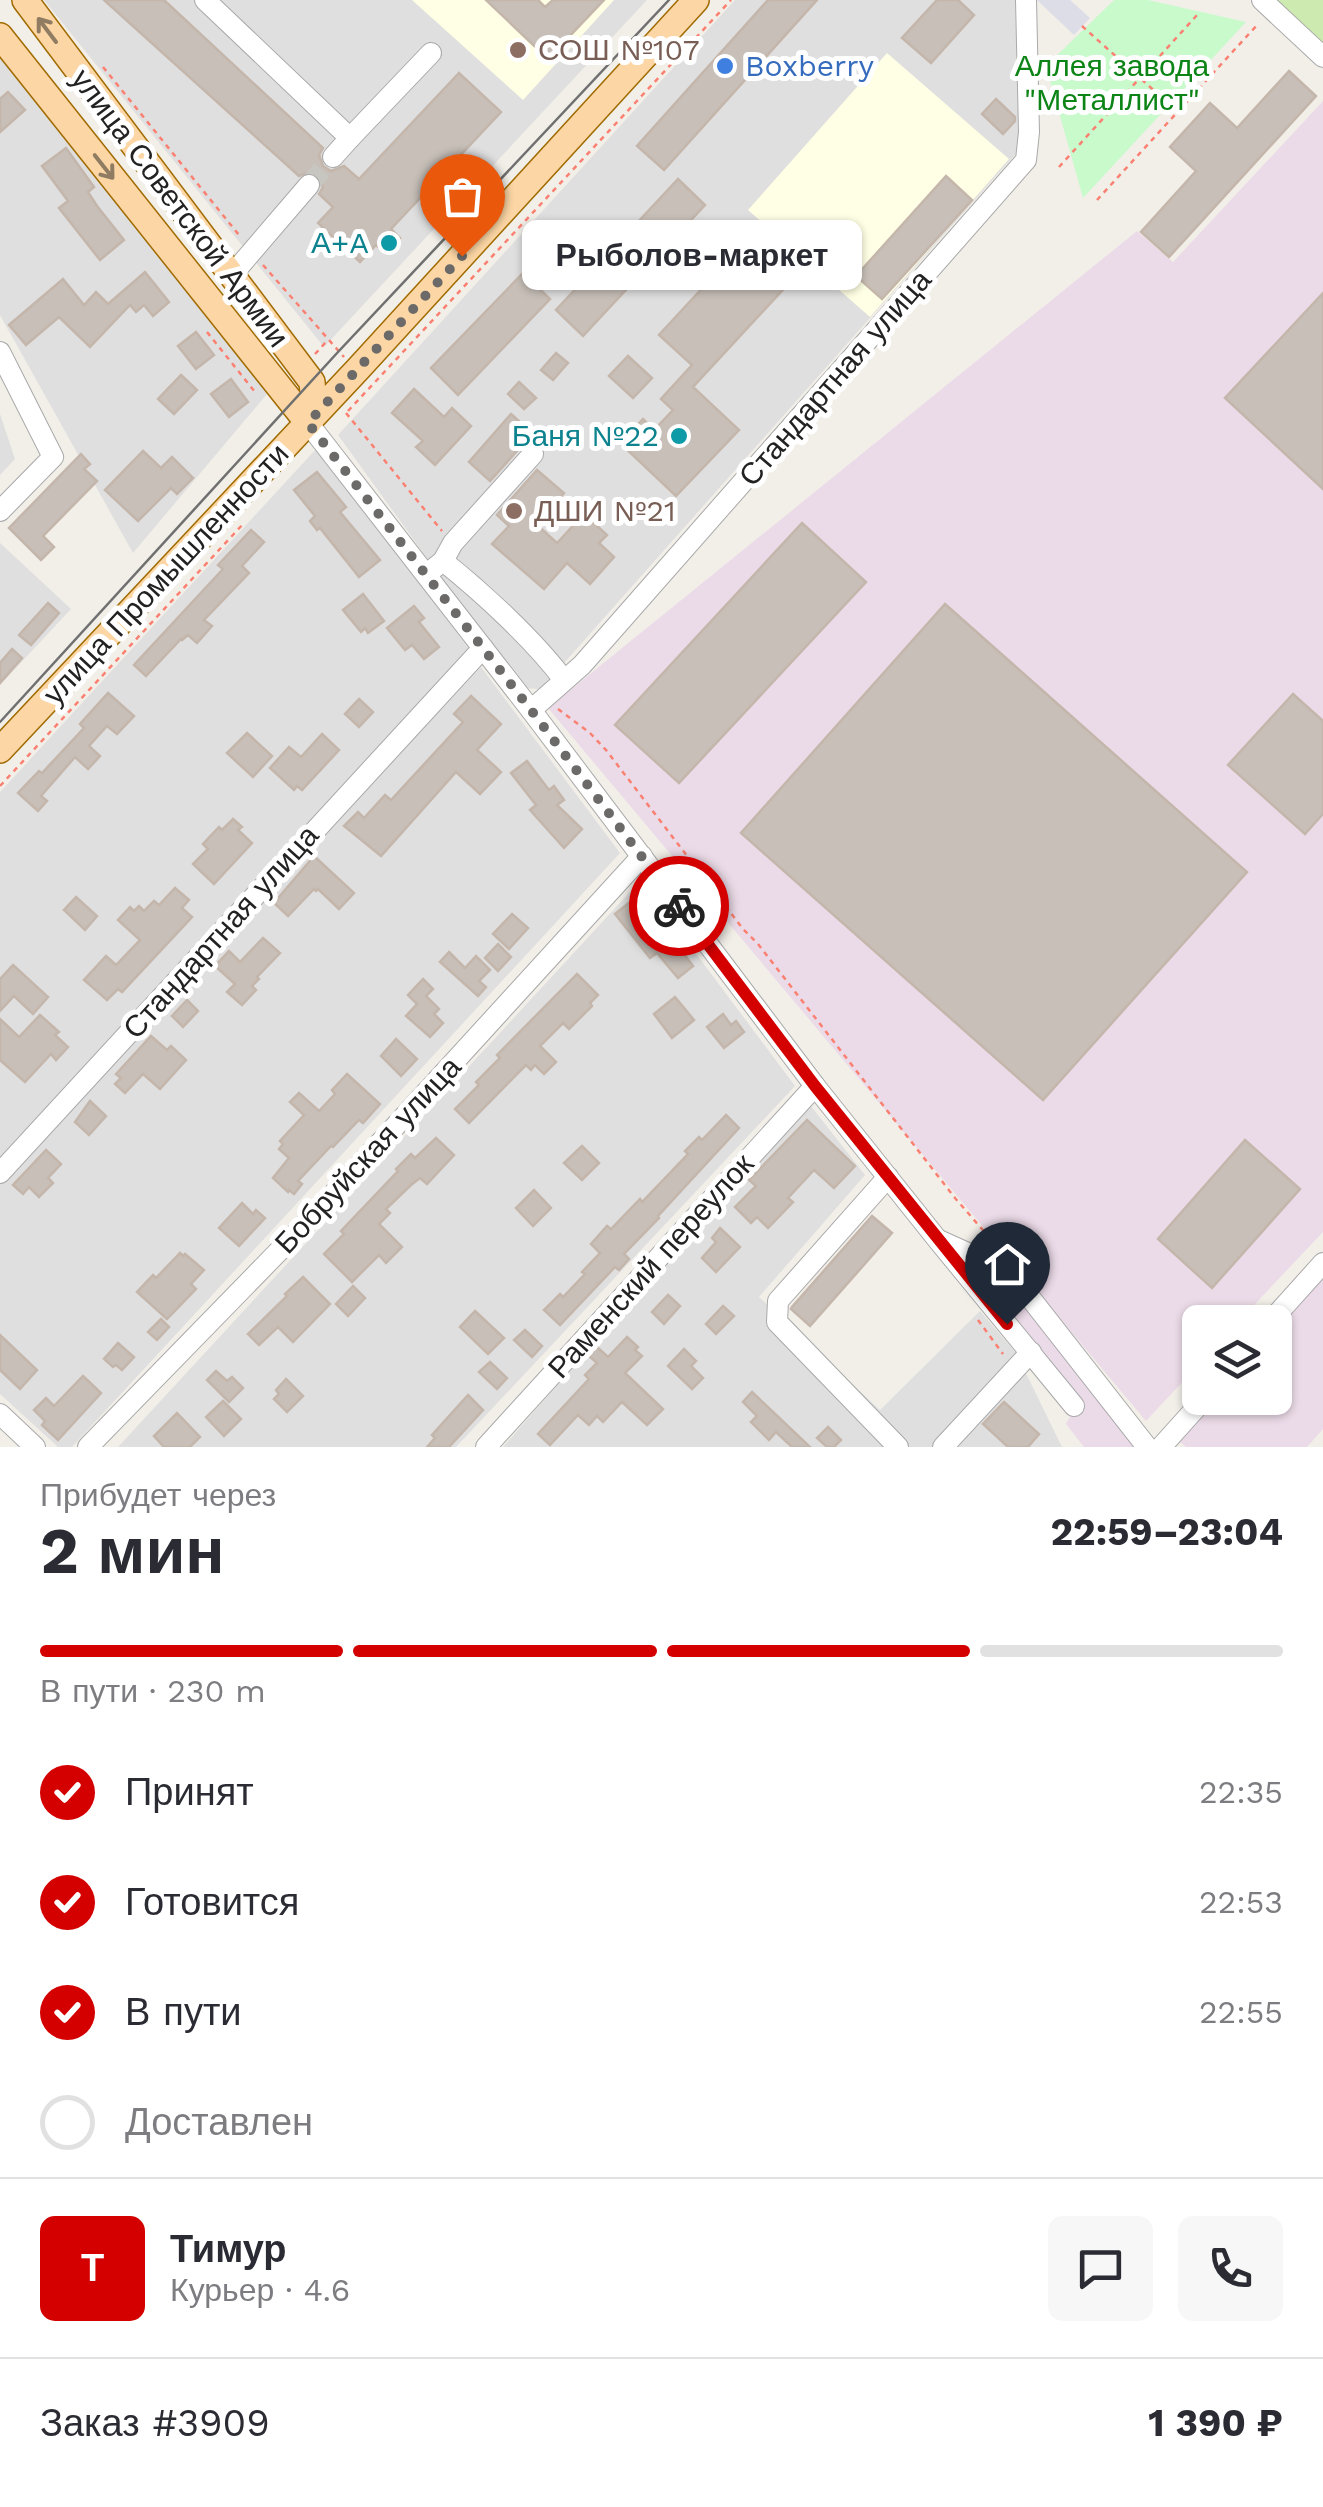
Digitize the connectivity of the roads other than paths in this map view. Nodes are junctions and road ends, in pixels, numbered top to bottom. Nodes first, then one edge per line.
1 (25, 0) edge
2 (204, 0) edge
3 (696, 0) edge
4 (1026, 0) edge
5 (1262, 0) edge
6 (0, 36) edge
7 (430, 52) dead end
8 (1323, 56) edge
9 (92, 90) junction
10 (62, 114) junction
11 (350, 138) junction
12 (333, 157) tunnel mouth
13 (308, 185) tunnel mouth
14 (232, 276) junction
15 (0, 352) edge
16 (300, 368) junction
17 (367, 377) junction
18 (308, 423) junction
19 (533, 454) dead end
20 (0, 511) edge
21 (448, 552) junction
22 (426, 575) junction
23 (482, 648) junction
24 (564, 680) junction
25 (539, 703) junction
26 (0, 750) edge
27 (642, 856) junction
28 (815, 1086) junction
29 (0, 1173) edge
30 (888, 1177) junction
31 (936, 1239) junction
32 (1323, 1263) edge
33 (1285, 1305) edge
34 (1030, 1352) junction
35 (1074, 1406) dead end
36 (0, 1414) edge
37 (1189, 1415) edge
38 (35, 1447) edge
39 (88, 1447) edge
40 (486, 1447) edge
41 (898, 1447) edge
42 (943, 1447) edge
43 (1146, 1447) edge
44 (1161, 1447) edge

9 -> 1 main road, улица Советской Армии
2 - 11 street
3 - 17 main road, улица Промышленности
4 - 24 street, Стандартная улица
5 - 8 street
6 - 10 main road, улица Советской Армии
7 - 11 street
9 - 10 main road
9 - 14 main road, улица Советской Армии
10 -> 18 main road, улица Советской Армии
11 - 12 street
13 - 14 street
14 - 16 main road, улица Советской Армии
15 - 20 street
16 - 17 main road
16 - 18 main road, улица Советской Армии
17 - 18 main road, улица Промышленности
18 - 22 street, улица Советской Армии
18 - 26 main road, улица Промышленности
19 - 21 street
21 - 22 street
21 - 24 street
22 - 23 street, улица Советской Армии
23 - 25 street, улица Советской Армии
23 - 29 street, Стандартная улица
24 - 25 street, Стандартная улица
25 - 27 street, улица Советской Армии
27 - 28 street, улица Советской Армии
27 - 39 street, Бобруйская улица
28 - 30 street, улица Советской Армии
28 - 40 street, Раменский переулок
30 - 31 street, улица Советской Армии
30 - 41 street
31 - 34 street, улица Советской Армии
31 - 43 street
32 - 33 street
34 - 35 street, улица Советской Армии
34 - 42 street
36 - 38 street
37 - 44 street

